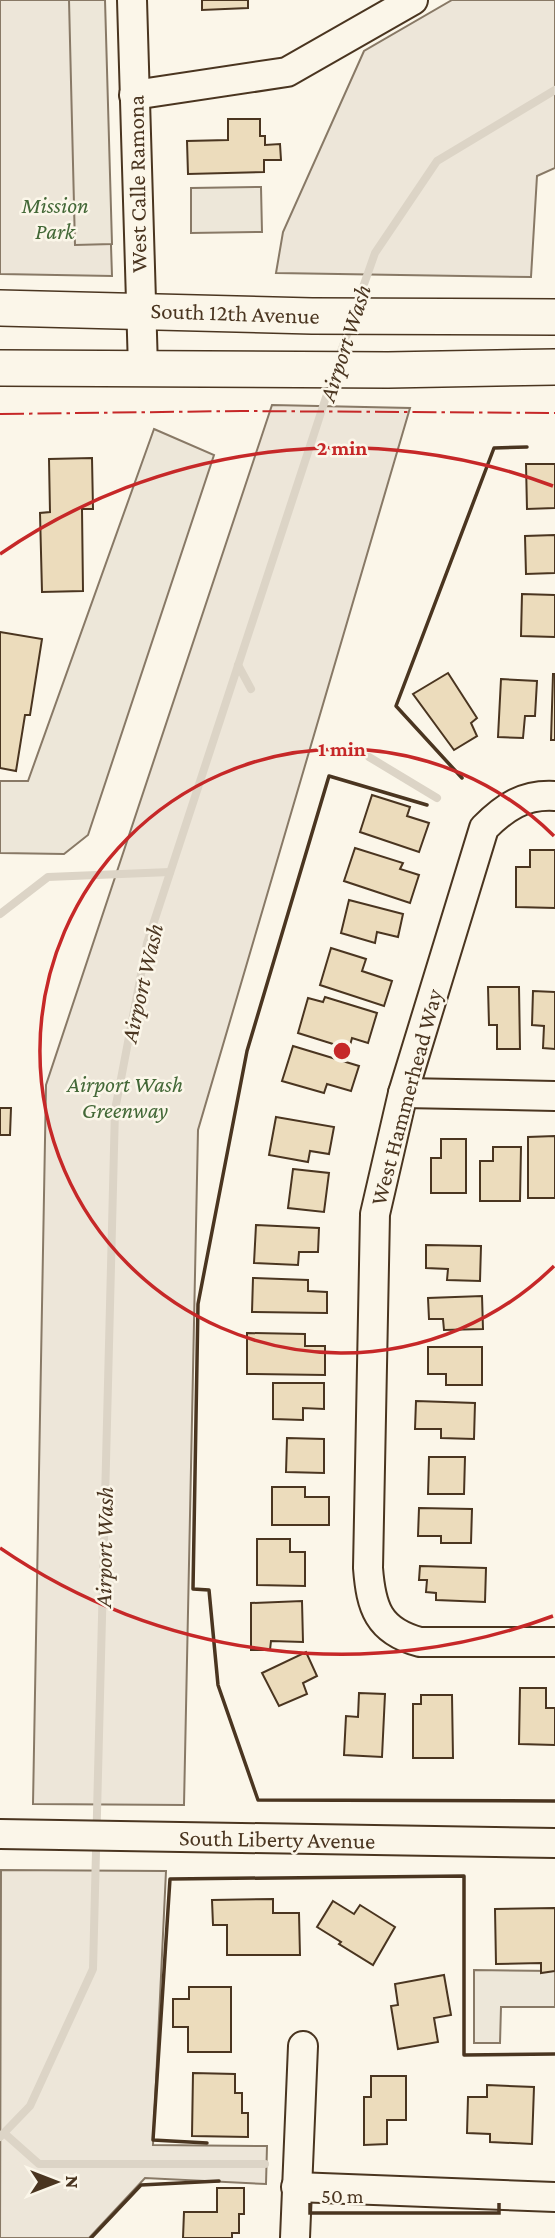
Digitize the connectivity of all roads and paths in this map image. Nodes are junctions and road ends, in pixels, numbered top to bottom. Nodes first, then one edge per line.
1 (132, 0) edge
2 (413, 0) edge
3 (134, 95) junction
4 (0, 308) edge
5 (139, 310) junction
6 (555, 317) edge
7 (555, 367) edge
8 (0, 368) edge
9 (143, 368) junction
10 (555, 796) edge
11 (403, 1093) junction
12 (555, 1096) edge
13 (555, 1642) edge
14 (0, 1834) edge
15 (555, 1843) edge
16 (303, 2046) dead end
17 (296, 2187) junction
18 (555, 2197) edge
19 (295, 2238) edge

1 - 3 street, West Calle Ramona
2 - 3 street
3 - 5 street, West Calle Ramona
4 - 5 main road, South 12th Avenue
5 - 6 main road, South 12th Avenue
5 - 9 street, West Calle Ramona
7 - 9 main road
8 - 9 main road
10 - 11 street, West Hammerhead Way
11 - 12 street
11 - 13 street, West Hammerhead Way
14 - 15 street, South Liberty Avenue
16 - 17 street
17 - 18 street
17 - 19 street

